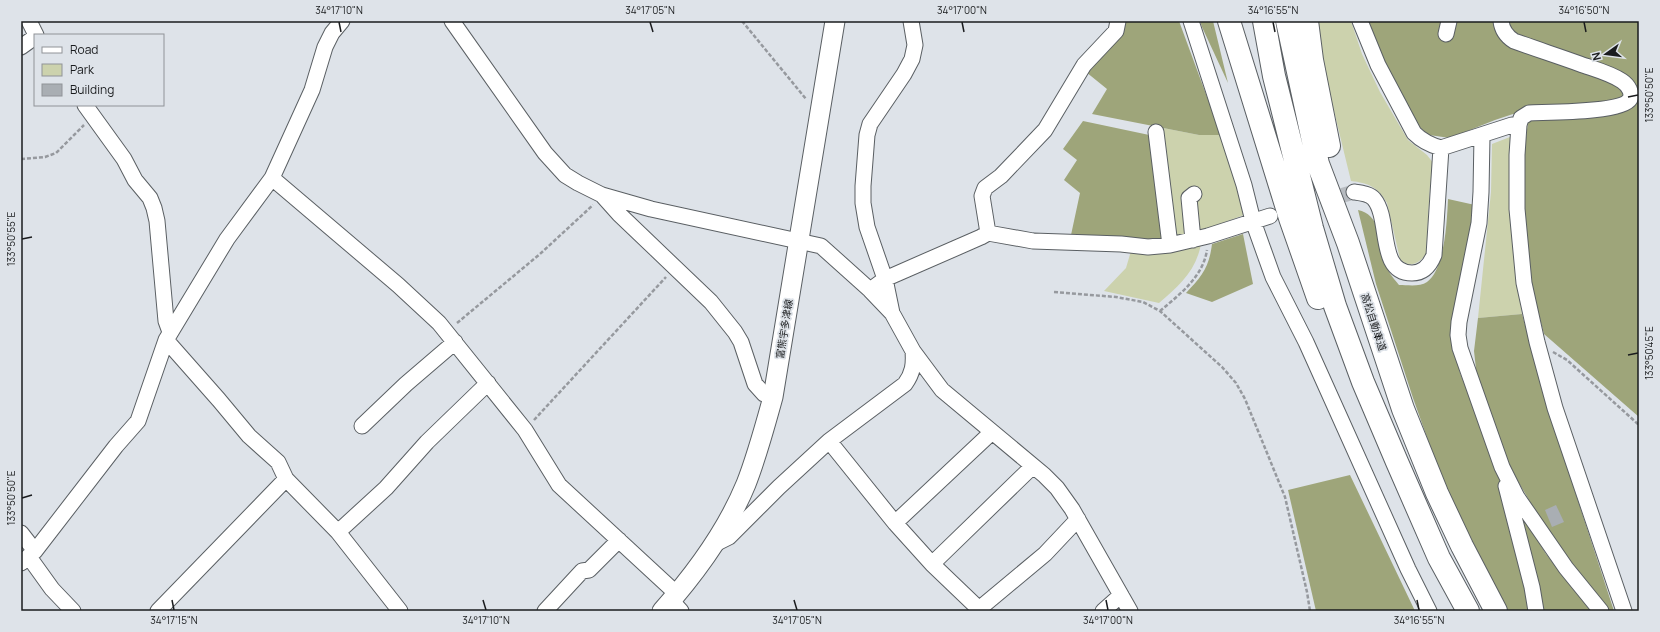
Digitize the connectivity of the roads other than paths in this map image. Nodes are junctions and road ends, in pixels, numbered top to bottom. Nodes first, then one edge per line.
1 (342, 21) edge
2 (452, 21) edge
3 (835, 21) edge
4 (911, 21) edge
5 (1118, 21) edge
6 (1191, 21) edge
7 (1228, 21) edge
8 (1264, 21) edge
9 (1287, 21) edge
10 (1307, 21) edge
11 (1360, 21) edge
12 (1500, 21) edge
13 (35, 28) edge
14 (21, 48) edge
15 (89, 111) edge
16 (1519, 125) junction
17 (1156, 132) dead end
18 (1482, 136) junction
19 (1441, 148) junction
20 (272, 178) junction
21 (1354, 192) tunnel mouth
22 (1194, 194) dead end
23 (602, 195) junction
24 (1270, 216) dead end
25 (1253, 221) junction
26 (988, 233) junction
27 (1193, 240) junction
28 (798, 241) junction
29 (1348, 243) junction
30 (1170, 245) junction
31 (885, 279) junction
32 (870, 290) junction
33 (892, 313) junction
34 (168, 336) junction
35 (451, 337) junction
36 (913, 351) junction
37 (488, 384) junction
38 (773, 397) junction
39 (362, 426) dead end
40 (992, 432) junction
41 (829, 441) junction
42 (1033, 466) junction
43 (1502, 467) junction
44 (286, 479) junction
45 (1078, 520) junction
46 (896, 523) junction
47 (338, 532) junction
48 (21, 533) edge
49 (619, 540) junction
50 (712, 546) junction
51 (28, 557) edge
52 (1440, 558) junction
53 (932, 564) junction
54 (1121, 595) junction
55 (673, 604) edge
56 (73, 611) edge
57 (158, 611) edge
58 (400, 611) edge
59 (545, 611) edge
60 (1103, 611) edge
61 (1130, 611) edge
62 (1429, 611) edge
63 (1468, 611) edge
64 (1496, 611) edge
65 (1536, 611) edge
66 (1601, 611) edge
67 (1624, 611) edge

1 - 20 street
2 - 23 street
3 - 28 main road, 富熊宇多津線
4 - 31 street
5 - 26 street
6 - 25 street
7 - 52 highway
8 - 52 highway
9 - 29 highway, 高松自動車道
10 - 29 highway
11 - 19 street
12 - 16 street
13 - 14 street
15 - 34 street
16 - 18 street
16 - 67 street
17 - 30 street
18 - 19 street
18 - 43 street
19 - 21 street
20 - 34 street
20 - 35 street
22 - 27 street
23 - 28 street
23 - 38 street
24 - 25 street
25 - 27 street
25 - 62 street
26 - 30 street
26 - 31 street
27 - 30 street
28 - 32 street
28 - 38 main road, 富熊宇多津線
29 - 64 highway, 高松自動車道
31 - 32 street
31 - 33 street
32 - 33 street
33 - 36 street
34 - 44 street
34 - 51 street
35 - 37 street
35 - 39 street
36 - 40 street
36 - 41 street
37 - 47 street
37 - 49 street
38 - 50 main road, 富熊宇多津線
40 - 42 street
40 - 46 street
41 - 46 street
41 - 50 street
42 - 45 street
42 - 53 street
43 - 65 street
43 - 66 street
44 - 47 street
44 - 57 street
45 - 53 street
45 - 54 street
46 - 53 street
47 - 58 street
48 - 51 street
49 - 55 street
49 - 59 street
50 - 55 main road, 富熊宇多津線
51 - 56 street
52 - 63 highway
54 - 60 street
54 - 61 street

